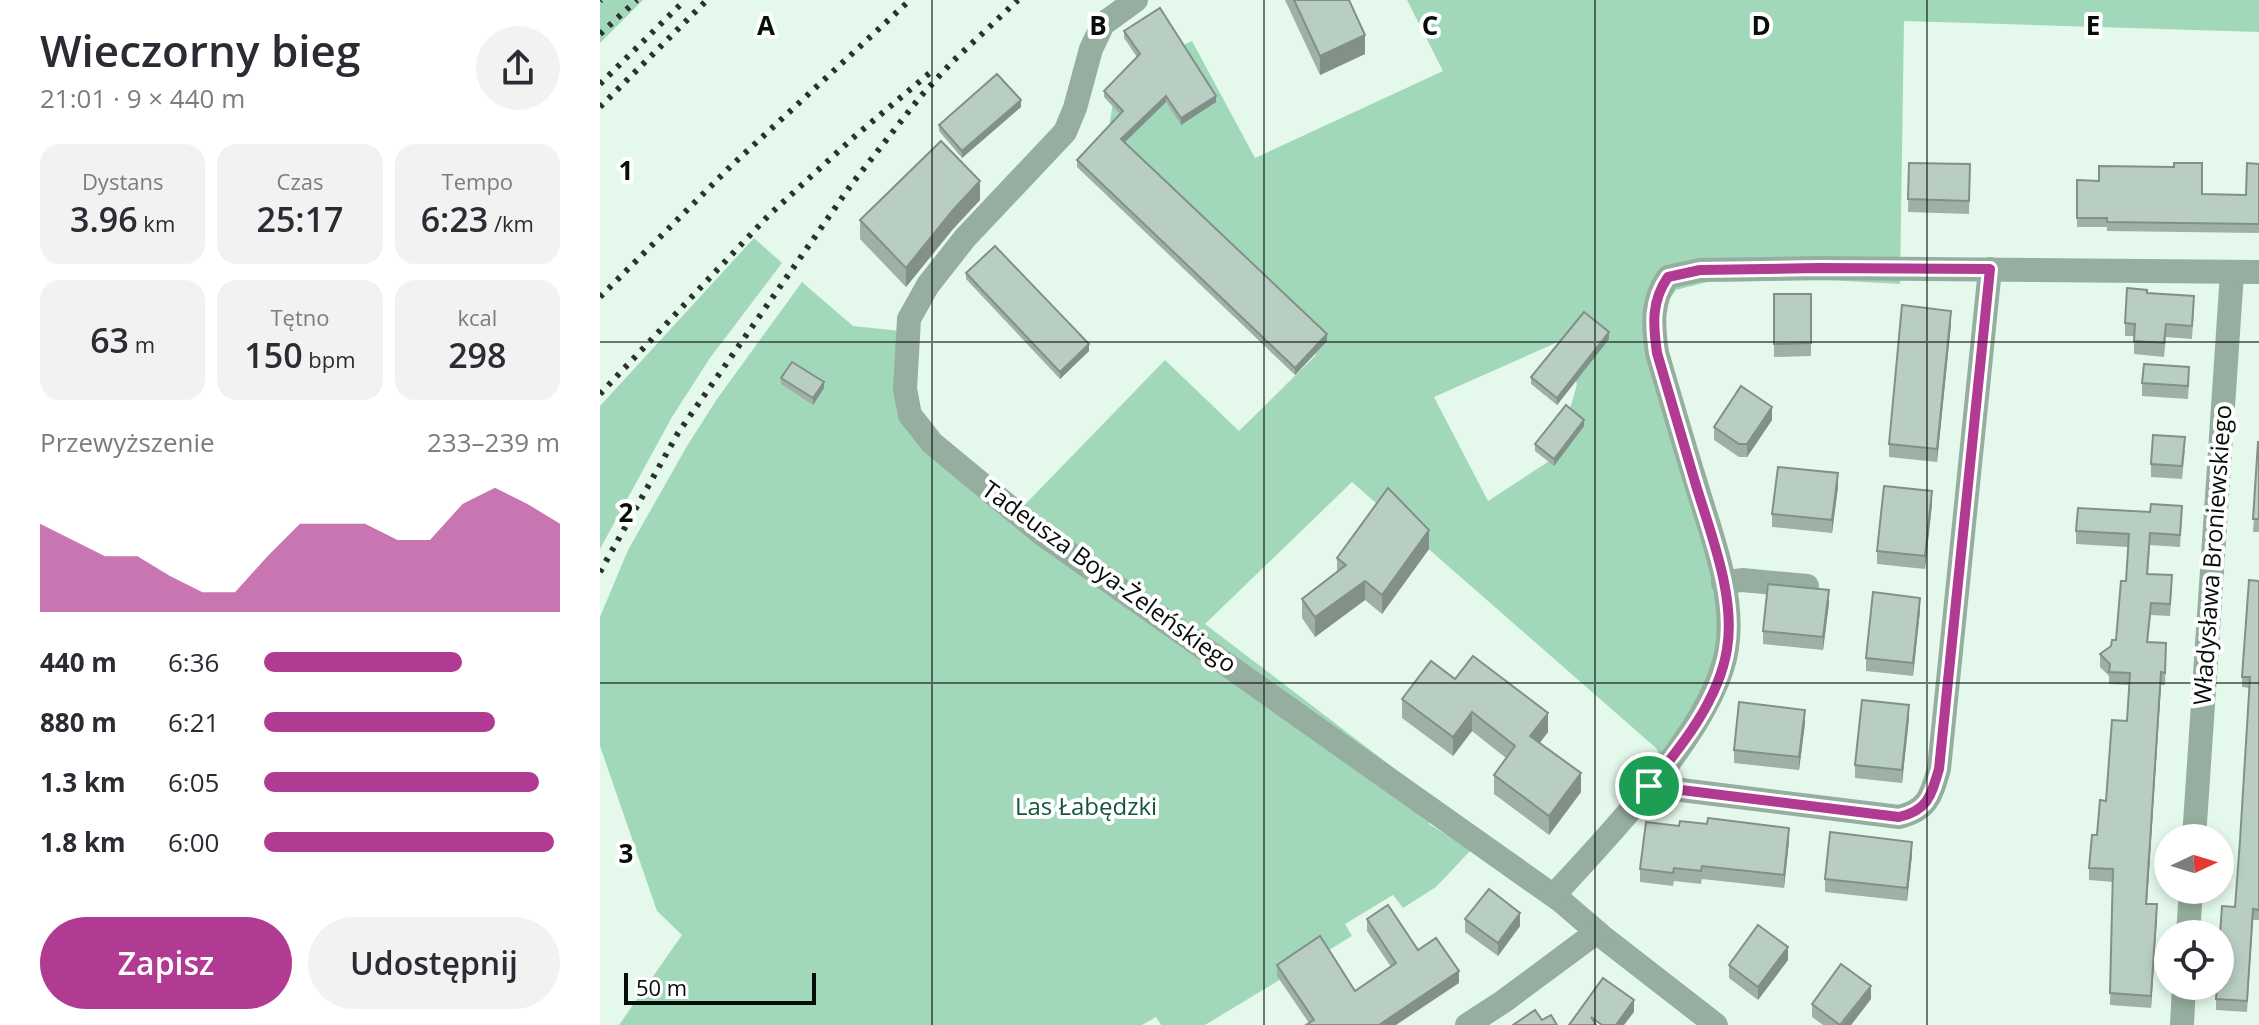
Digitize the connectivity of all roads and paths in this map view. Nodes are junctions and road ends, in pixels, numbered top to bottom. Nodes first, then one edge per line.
1 (1136, 0) edge
2 (1990, 269) junction
3 (2259, 272) edge
4 (2232, 273) junction
5 (1723, 583) junction
6 (1807, 586) edge
7 (1649, 786) junction
8 (2195, 824) edge
9 (1554, 895) junction
10 (1597, 932) junction
11 (2183, 1000) edge
12 (1467, 1025) edge
13 (1716, 1025) edge
14 (2182, 1025) edge

1 - 9 street, Tadeusza Boya-Żeleńskiego
2 - 4 street
2 - 5 street
2 - 7 street
3 - 4 street
4 - 8 street, Władysława Broniewskiego
5 - 6 street
5 - 7 street
7 - 9 street
9 - 10 street, Tadeusza Boya-Żeleńskiego
10 - 12 street
10 - 13 street, Tadeusza Boya-Żeleńskiego
11 - 14 street

